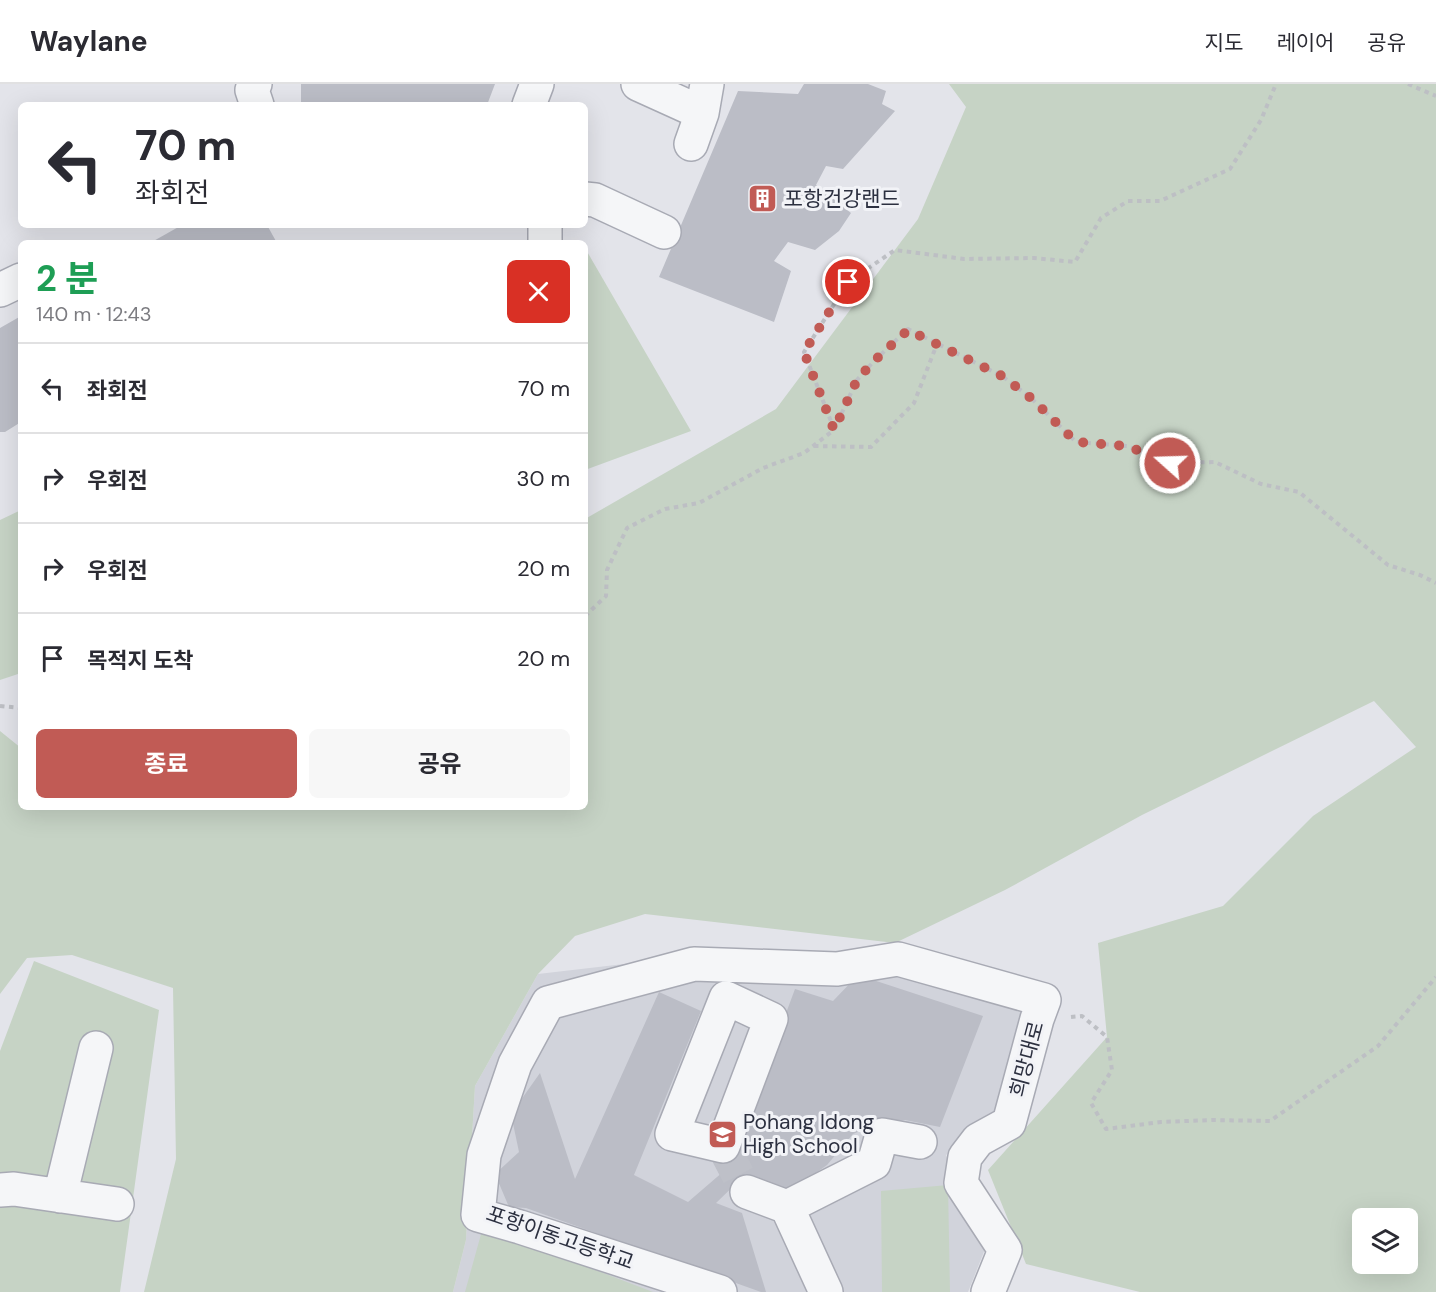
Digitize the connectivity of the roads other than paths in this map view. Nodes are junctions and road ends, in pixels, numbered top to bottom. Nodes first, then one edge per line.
1 (255, 84) edge
2 (537, 84) edge
3 (638, 84) edge
4 (705, 98) edge
5 (256, 102) edge
6 (530, 102) edge
7 (691, 144) dead end
8 (588, 199) edge
9 (664, 232) dead end
10 (18, 281) edge
11 (0, 290) edge
12 (837, 969) joint
13 (96, 1048) dead end
14 (920, 1142) dead end
15 (0, 1190) edge
16 (747, 1192) tunnel mouth
17 (60, 1196) junction
18 (117, 1204) dead end
19 (787, 1208) junction
20 (720, 1292) edge
21 (826, 1292) edge
22 (988, 1292) edge

1 - 5 street
2 - 6 street
3 - 4 street
4 - 7 street
8 - 9 street
10 - 11 street
12 - 20 street, 포항이동고등학교
12 - 22 street, 희망대로
13 - 17 street
14 - 19 street
15 - 17 street
16 - 19 street
17 - 18 street
19 - 21 street

